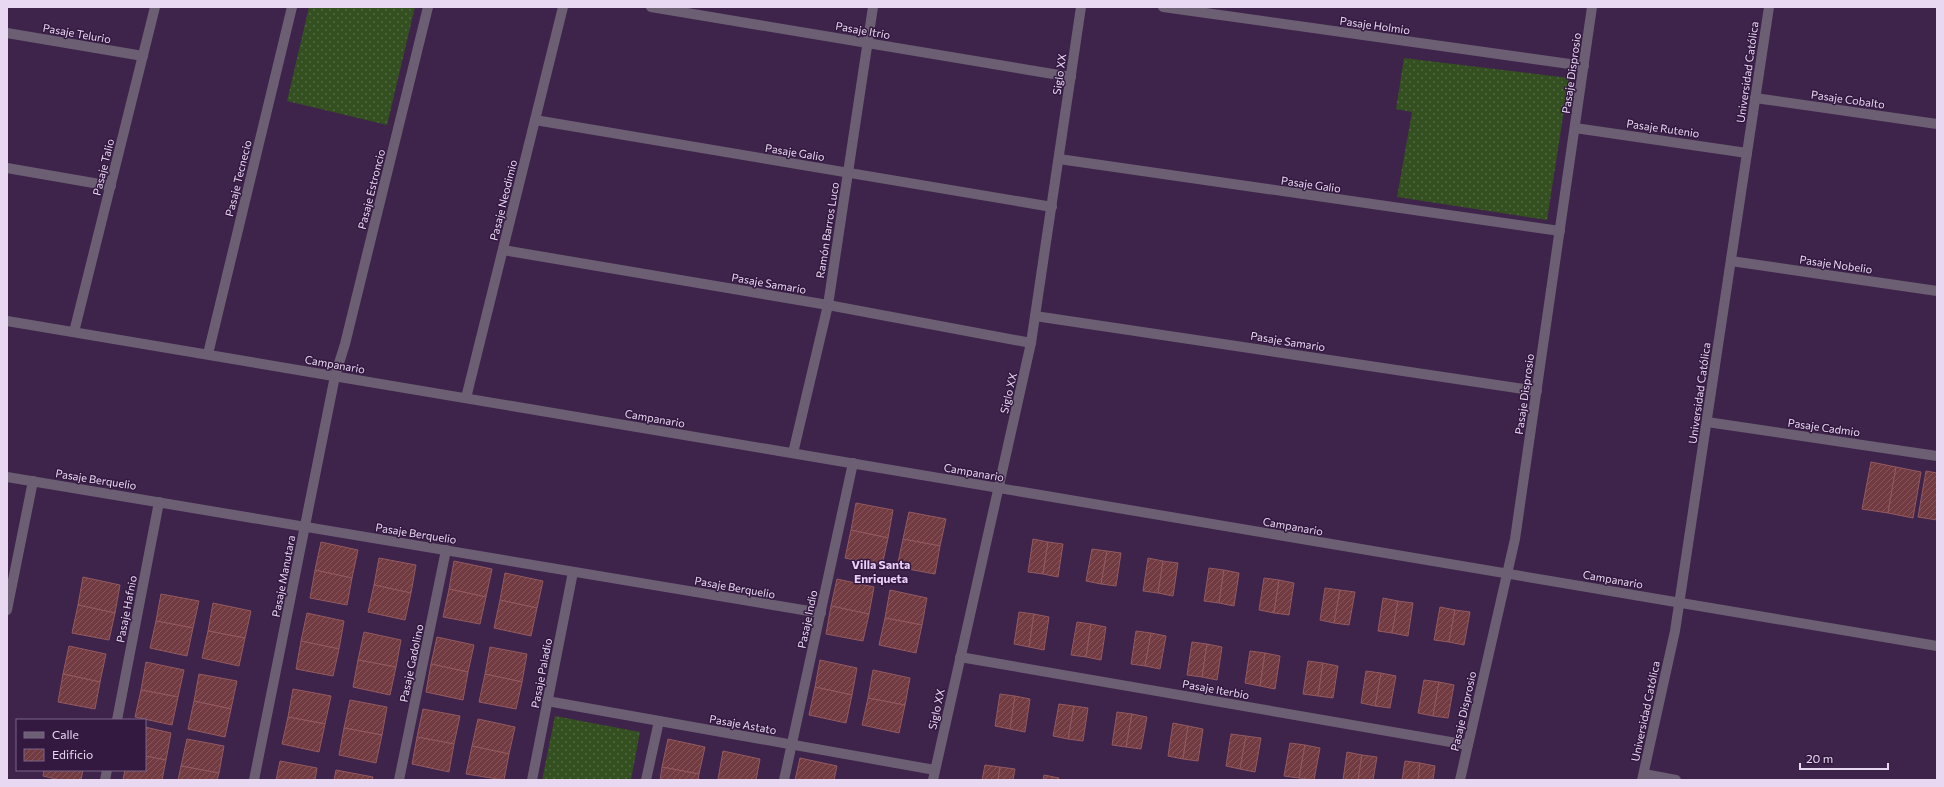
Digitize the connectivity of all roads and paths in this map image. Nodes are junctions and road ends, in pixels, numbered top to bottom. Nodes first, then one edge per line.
1 (155, 7) edge
2 (292, 7) edge
3 (428, 7) edge
4 (563, 7) edge
5 (651, 7) edge
6 (873, 7) edge
7 (1081, 7) edge
8 (1163, 7) edge
9 (1592, 7) edge
10 (1769, 7) edge
11 (7, 33) edge
12 (867, 43) junction
13 (143, 56) junction
14 (1584, 66) junction
15 (1071, 77) junction
16 (1755, 98) junction
17 (535, 120) junction
18 (1937, 124) edge
19 (1575, 128) junction
20 (1747, 153) junction
21 (1059, 160) junction
22 (7, 168) edge
23 (848, 172) junction
24 (111, 186) junction
25 (1052, 207) junction
26 (1560, 231) junction
27 (503, 250) junction
28 (1731, 261) junction
29 (1937, 291) edge
30 (828, 305) junction
31 (1035, 316) junction
32 (7, 321) edge
33 (74, 332) junction
34 (1031, 343) junction
35 (208, 354) junction
36 (335, 376) junction
37 (1537, 391) junction
38 (466, 398) junction
39 (1707, 422) junction
40 (792, 453) junction
41 (1937, 456) edge
42 (853, 463) junction
43 (7, 476) edge
44 (33, 481) junction
45 (997, 488) junction
46 (159, 502) junction
47 (305, 526) junction
48 (446, 550) junction
49 (573, 572) junction
50 (1506, 574) junction
51 (1680, 602) junction
52 (7, 610) edge
53 (821, 613) junction
54 (1937, 646) edge
55 (960, 657) junction
56 (547, 701) junction
57 (117, 719) edge
58 (659, 721) junction
59 (792, 745) junction
60 (1468, 745) junction
61 (934, 775) edge
62 (1643, 777) edge
63 (254, 780) edge
64 (399, 780) edge
65 (532, 780) edge
66 (646, 780) edge
67 (784, 780) edge
68 (1460, 780) edge
69 (1676, 780) edge

1 - 13 street, Pasaje Talio
2 - 35 street, Pasaje Tecnecio
3 - 36 street, Pasaje Estroncio
4 - 17 street, Pasaje Neodimio
5 - 12 street, Pasaje Itrio
6 - 12 street, Ramón Barros Luco
7 - 15 street, Siglo XX
8 - 14 street, Pasaje Holmio
9 - 14 street, Pasaje Disprosio
10 - 16 street, Universidad Católica
11 - 13 street, Pasaje Telurio
12 - 15 street, Pasaje Itrio
12 - 23 street, Ramón Barros Luco
13 - 24 street, Pasaje Talio
14 - 19 street, Pasaje Disprosio
15 - 21 street, Siglo XX
16 - 18 street, Pasaje Cobalto
16 - 20 street, Universidad Católica
17 - 23 street, Pasaje Galio
17 - 27 street, Pasaje Neodimio
19 - 20 street, Pasaje Rutenio
19 - 26 street, Pasaje Disprosio
20 - 28 street, Universidad Católica
21 - 25 street, Siglo XX
21 - 26 street, Pasaje Galio
22 - 24 street
23 - 25 street, Pasaje Galio
23 - 30 street, Ramón Barros Luco
24 - 33 street, Pasaje Talio
25 - 31 street, Siglo XX
26 - 37 street, Pasaje Disprosio
27 - 30 street, Pasaje Samario
27 - 38 street, Pasaje Neodimio
28 - 29 street, Pasaje Nobelio
28 - 39 street, Universidad Católica
30 - 34 street, Pasaje Samario
30 - 40 street, Ramón Barros Luco
31 - 34 street, Siglo XX
31 - 37 street, Pasaje Samario
32 - 33 street, Campanario
33 - 35 street, Campanario
34 - 45 street, Siglo XX
35 - 36 street, Campanario
36 - 38 street, Campanario
36 - 47 street, Pasaje Manutara
37 - 50 street, Pasaje Disprosio
38 - 40 street, Campanario
39 - 41 street, Pasaje Cadmio
39 - 51 street, Universidad Católica
40 - 42 street, Campanario
42 - 45 street, Campanario
42 - 53 street, Pasaje Indio
43 - 44 street, Pasaje Berquelio
44 - 46 street, Pasaje Berquelio
44 - 52 street
45 - 50 street, Campanario
45 - 55 street, Siglo XX
46 - 47 street, Pasaje Berquelio
46 - 57 street, Pasaje Hafnio
47 - 48 street, Pasaje Berquelio
47 - 63 street, Pasaje Manutara
48 - 49 street, Pasaje Berquelio
48 - 64 street, Pasaje Gadolino
49 - 53 street, Pasaje Berquelio
49 - 56 street, Pasaje Paladio
50 - 51 street, Campanario
50 - 60 street, Pasaje Disprosio
51 - 54 street, Campanario
51 - 62 street, Universidad Católica
53 - 59 street, Pasaje Indio
55 - 60 street, Pasaje Iterbio
55 - 61 street, Siglo XX
56 - 58 street, Pasaje Astato
56 - 65 street, Pasaje Paladio
58 - 59 street, Pasaje Astato
58 - 66 street
59 - 61 street, Pasaje Astato
59 - 67 street, Pasaje Indio
60 - 68 street, Pasaje Disprosio
62 - 69 street

